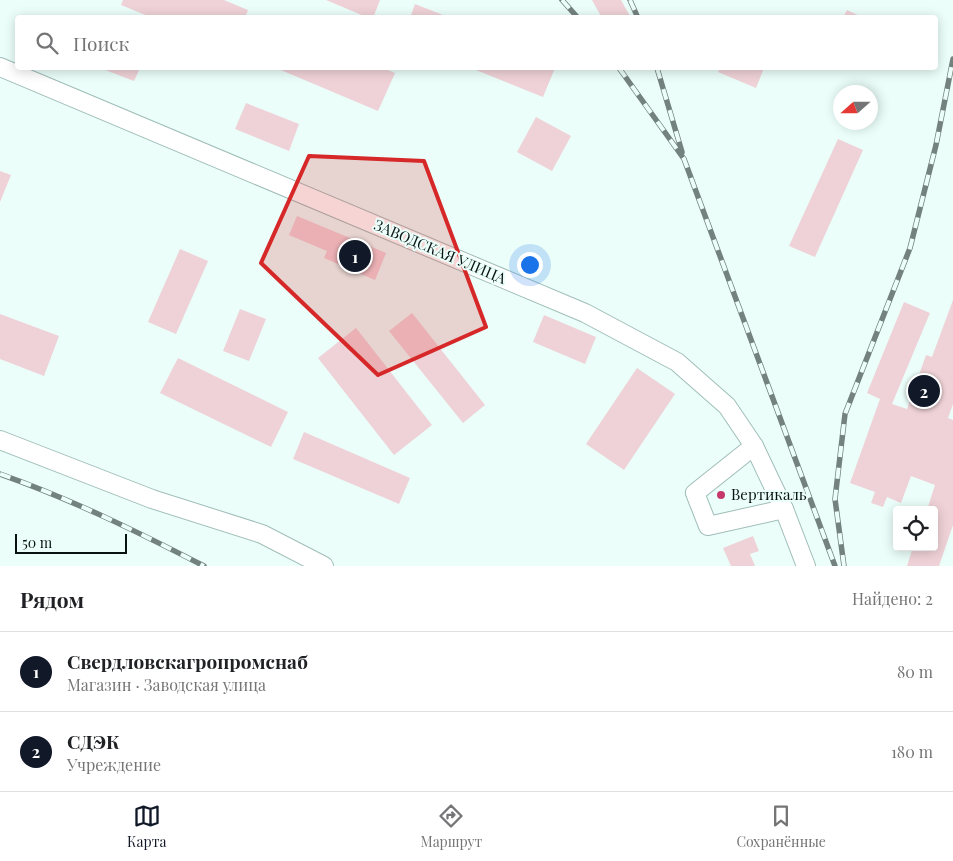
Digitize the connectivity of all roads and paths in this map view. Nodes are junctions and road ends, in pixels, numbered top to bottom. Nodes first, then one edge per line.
1 (0, 67) edge
2 (0, 440) edge
3 (754, 446) junction
4 (784, 509) junction
5 (324, 566) edge
6 (806, 566) edge

1 - 3 street, ЗАВОДСКАЯ УЛИЦА
2 - 5 street
3 - 4 street, ЗАВОДСКАЯ УЛИЦА
3 - 4 street
4 - 6 street, ЗАВОДСКАЯ УЛИЦА

